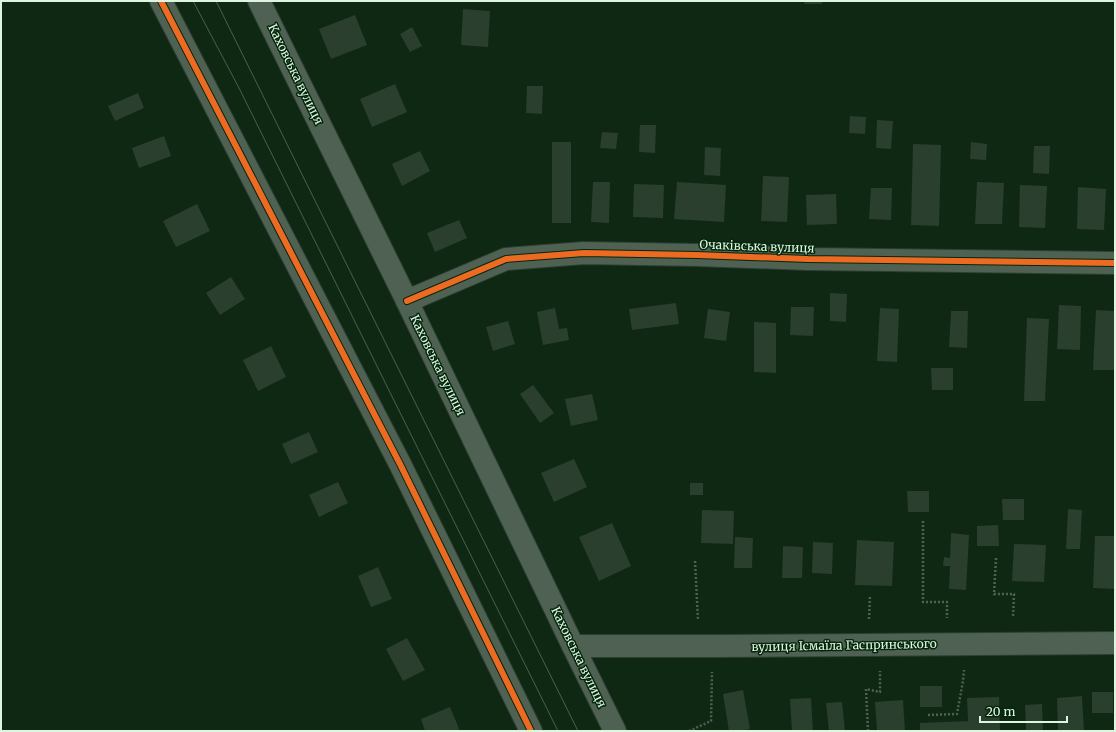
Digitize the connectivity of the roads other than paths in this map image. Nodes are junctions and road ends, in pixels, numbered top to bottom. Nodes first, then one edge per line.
1 (161, 1) edge
2 (260, 1) edge
3 (1115, 263) edge
4 (407, 301) junction
5 (1115, 643) edge
6 (573, 646) junction
7 (531, 731) edge
8 (615, 731) edge

1 - 7 street
2 - 4 street, Каховська вулиця
3 - 4 street, Очаківська вулиця
4 - 6 street, Каховська вулиця
5 - 6 street, вулиця Ісмаїла Гаспринського
6 - 8 street, Каховська вулиця

